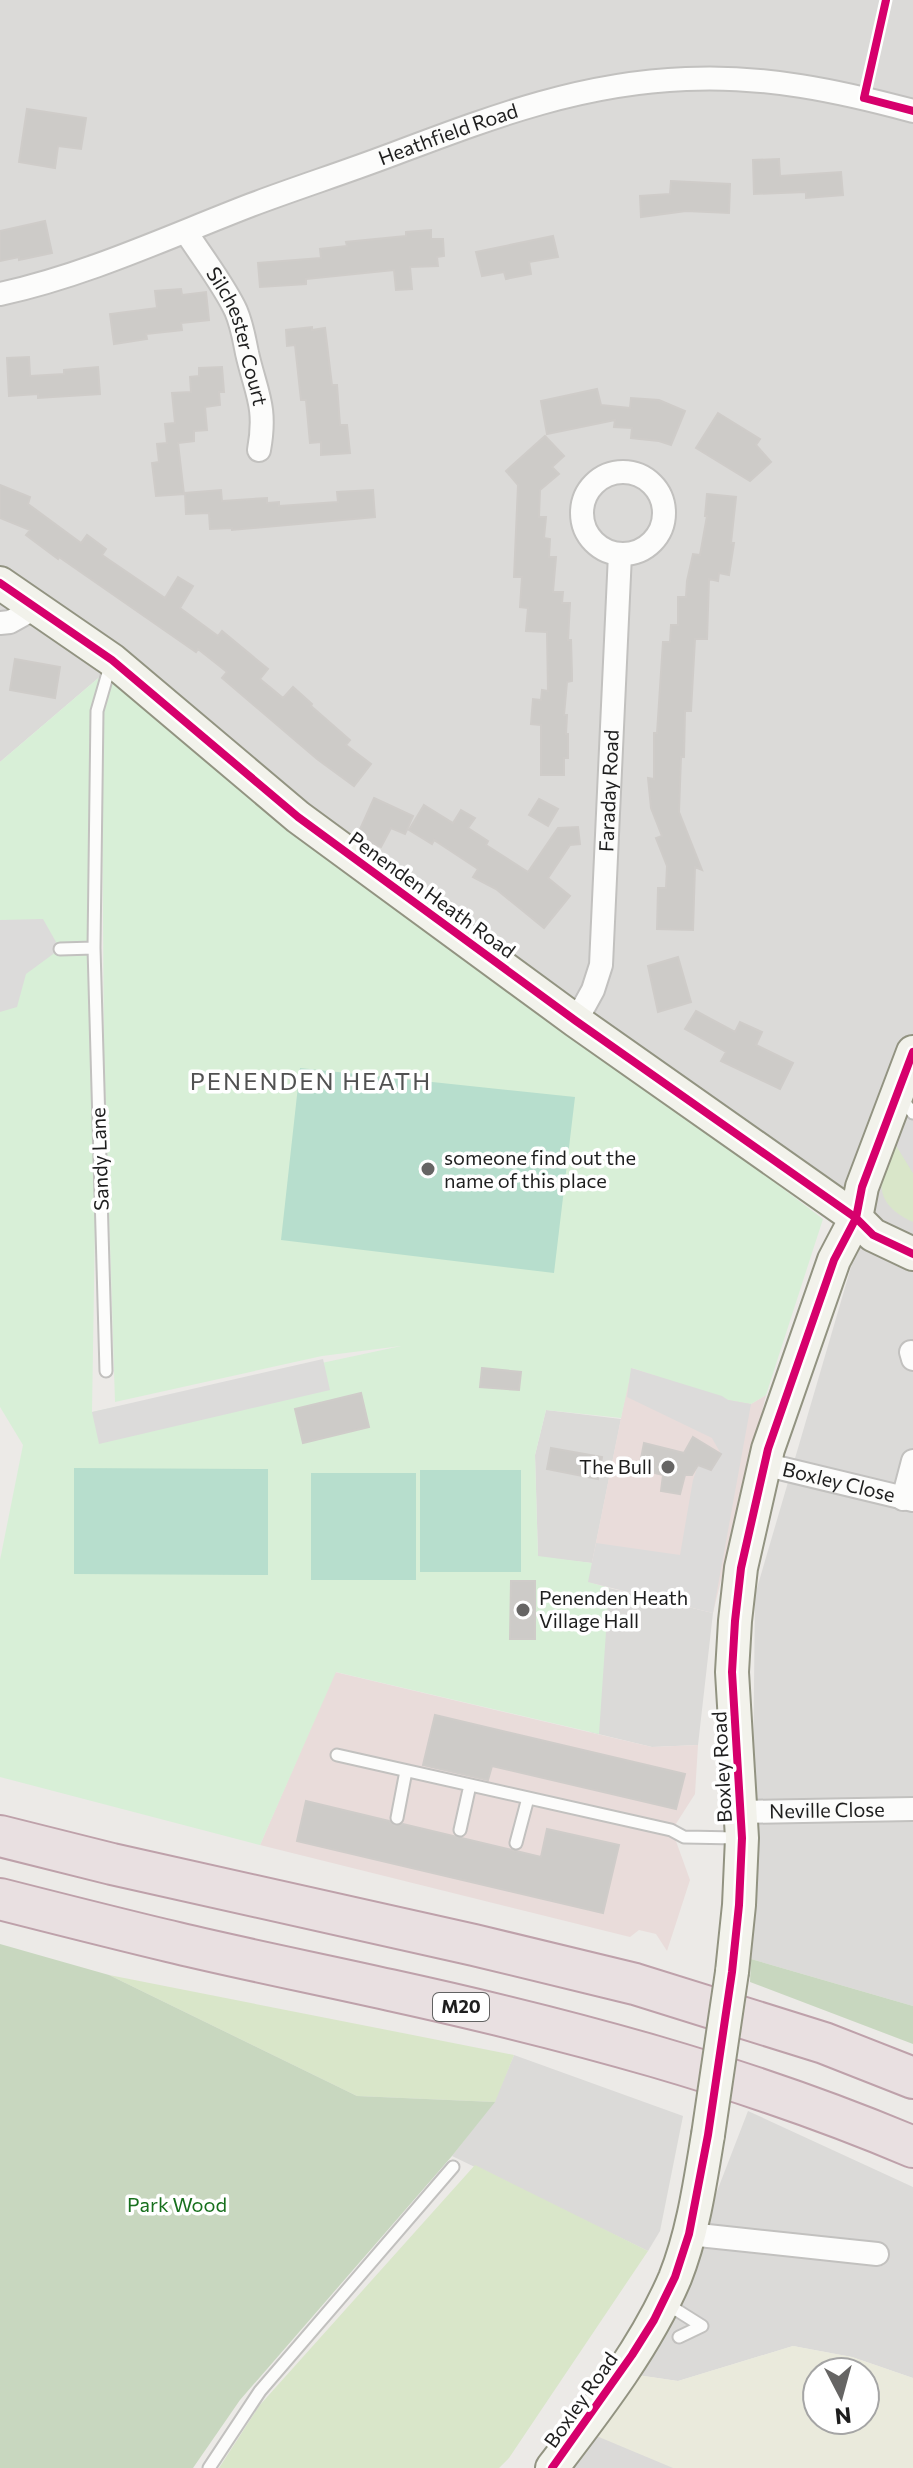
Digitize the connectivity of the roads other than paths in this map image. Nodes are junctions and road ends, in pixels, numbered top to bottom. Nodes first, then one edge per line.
1 (913, 111) edge
2 (186, 232) junction
3 (0, 294) edge
4 (259, 450) dead end
5 (620, 554) dead end
6 (0, 583) edge
7 (37, 607) junction
8 (0, 623) edge
9 (112, 660) junction
10 (94, 948) junction
11 (60, 949) dead end
12 (576, 1021) junction
13 (913, 1052) edge
14 (904, 1106) edge
15 (856, 1218) junction
16 (913, 1254) edge
17 (106, 1371) dead end
18 (913, 1461) edge
19 (763, 1464) junction
20 (908, 1499) edge
21 (337, 1755) dead end
22 (406, 1771) junction
23 (470, 1785) junction
24 (528, 1798) junction
25 (913, 1809) edge
26 (397, 1818) dead end
27 (742, 1825) junction
28 (460, 1830) dead end
29 (0, 1836) edge
30 (516, 1843) dead end
31 (0, 1899) edge
32 (913, 2078) edge
33 (913, 2147) edge
34 (453, 2167) dead end
35 (689, 2234) junction
36 (877, 2254) dead end
37 (663, 2301) junction
38 (679, 2337) dead end
39 (209, 2468) edge
40 (552, 2468) edge

1 - 2 street, Heathfield Road
2 - 3 street, Heathfield Road
2 - 4 street, Silchester Court
5 - 12 street, Faraday Road
6 - 7 street, Penenden Heath Road
7 - 8 street
7 - 9 street, Penenden Heath Road
9 - 10 lane, Sandy Lane
9 - 12 street, Penenden Heath Road
10 - 11 lane
10 - 17 lane, Sandy Lane
12 - 15 street, Penenden Heath Road
13 - 14 street, Boxley Road
14 - 15 street, Boxley Road
15 - 16 street, Penenden Heath Road
15 - 19 street, Boxley Road
18 - 20 street
19 - 20 street, Boxley Close
19 - 27 street, Boxley Road
21 - 22 lane
22 - 23 lane
22 - 26 lane
23 - 24 lane
23 - 28 lane
24 - 27 lane
24 - 30 lane
25 - 27 street, Neville Close
27 - 35 street, Boxley Road, bridge
29 - 32 highway
31 - 33 highway, M20
34 - 39 lane
35 - 36 street
35 - 37 street, Boxley Road
37 - 38 lane
37 - 40 street, Boxley Road

